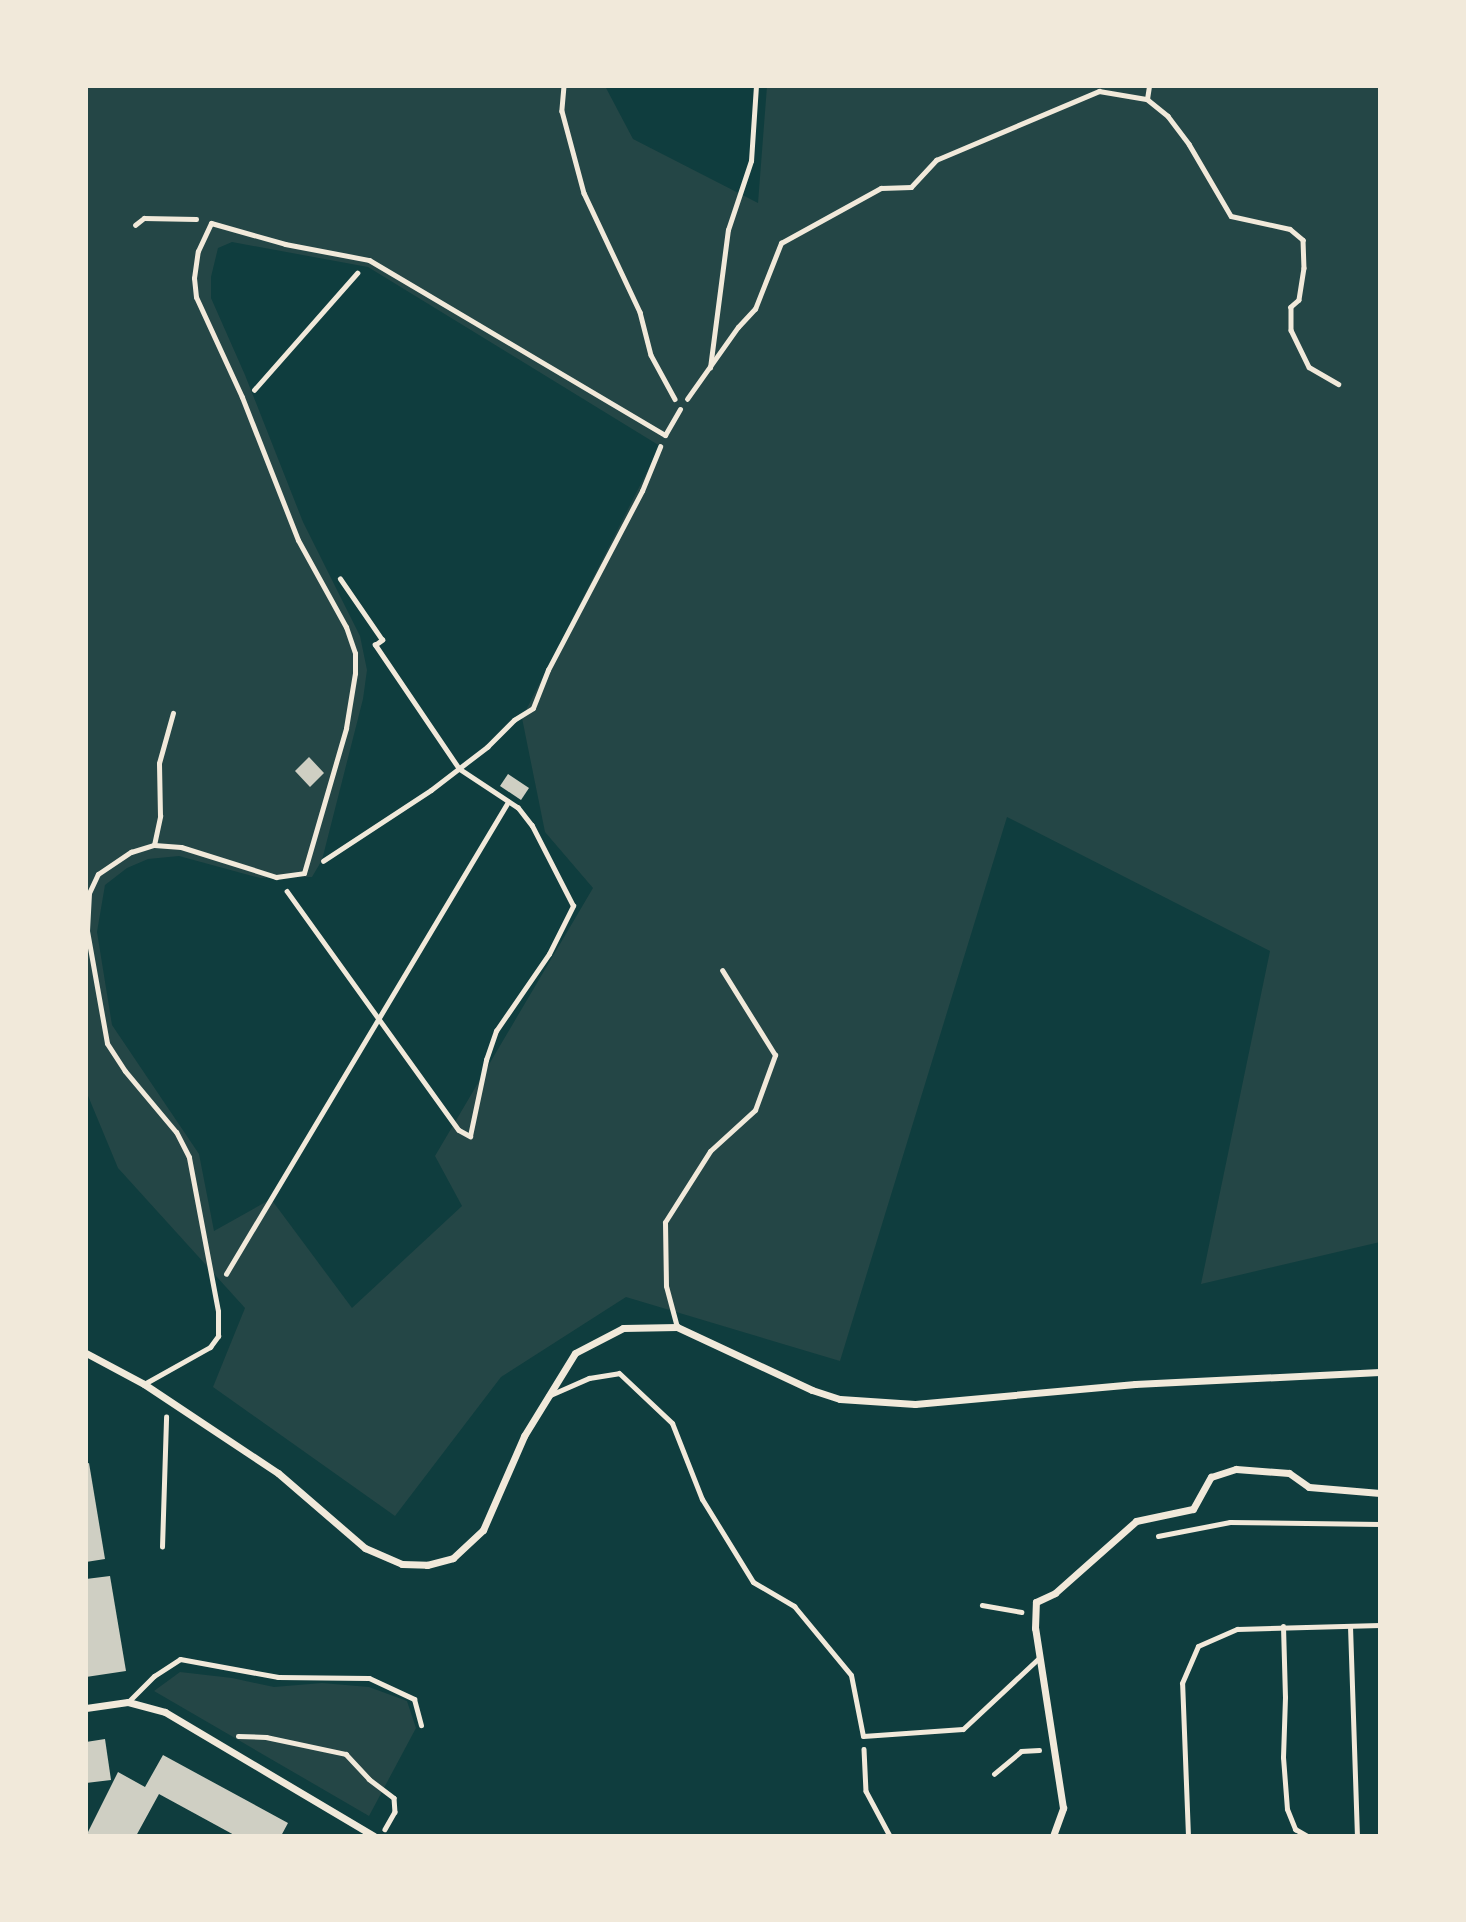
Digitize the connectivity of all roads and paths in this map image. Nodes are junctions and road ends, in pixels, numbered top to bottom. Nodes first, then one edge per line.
1 (564, 86) edge
2 (756, 86) edge
3 (1149, 86) edge
4 (1147, 99) junction
5 (211, 223) junction
6 (135, 225) dead end
7 (369, 260) junction
8 (709, 369) junction
9 (1338, 384) dead end
10 (242, 397) junction
11 (680, 408) junction
12 (665, 435) junction
13 (337, 576) dead end
14 (173, 713) dead end
15 (459, 769) junction
16 (508, 802) junction
17 (154, 845) junction
18 (304, 873) junction
19 (276, 877) junction
20 (722, 970) dead end
21 (380, 1017) junction
22 (215, 1293) junction
23 (677, 1327) junction
24 (86, 1353) edge
25 (1380, 1372) edge
26 (144, 1384) junction
27 (548, 1396) junction
28 (167, 1399) junction
29 (1380, 1493) edge
30 (1380, 1524) edge
31 (1152, 1537) dead end
32 (162, 1547) dead end
33 (982, 1605) dead end
34 (1036, 1612) junction
35 (1380, 1625) edge
36 (1283, 1626) junction
37 (1350, 1626) junction
38 (1040, 1657) junction
39 (128, 1702) junction
40 (86, 1708) edge
41 (421, 1725) dead end
42 (206, 1736) junction
43 (863, 1736) junction
44 (1054, 1749) junction
45 (993, 1774) dead end
46 (374, 1836) edge
47 (381, 1836) edge
48 (890, 1836) edge
49 (1054, 1836) edge
50 (1188, 1836) edge
51 (1307, 1836) edge
52 (1357, 1836) edge

1 - 11 path
2 - 8 path
3 - 4 path
4 - 8 path
4 - 9 path
5 - 6 path
5 - 7 lane
5 - 10 lane
7 - 10 path
7 - 12 lane
8 - 11 path
10 - 18 lane
11 - 12 lane
12 - 15 path
13 - 15 path
14 - 17 lane
15 - 16 path
15 - 18 path
16 - 21 path
16 - 21 path
17 - 19 lane
17 - 22 lane
18 - 19 lane
19 - 21 path
20 - 23 lane
21 - 22 path
22 - 26 lane
23 - 25 street
23 - 27 street
24 - 26 street
26 - 28 street
27 - 28 street
27 - 43 lane
28 - 32 path
29 - 34 street
30 - 31 path
33 - 34 path
34 - 38 street
35 - 37 lane
36 - 37 lane
36 - 50 lane
36 - 51 lane
37 - 52 lane
38 - 43 lane
38 - 44 street
39 - 40 street
39 - 41 lane
39 - 42 street
42 - 46 street
42 - 47 path
43 - 48 path
44 - 45 path
44 - 49 street

